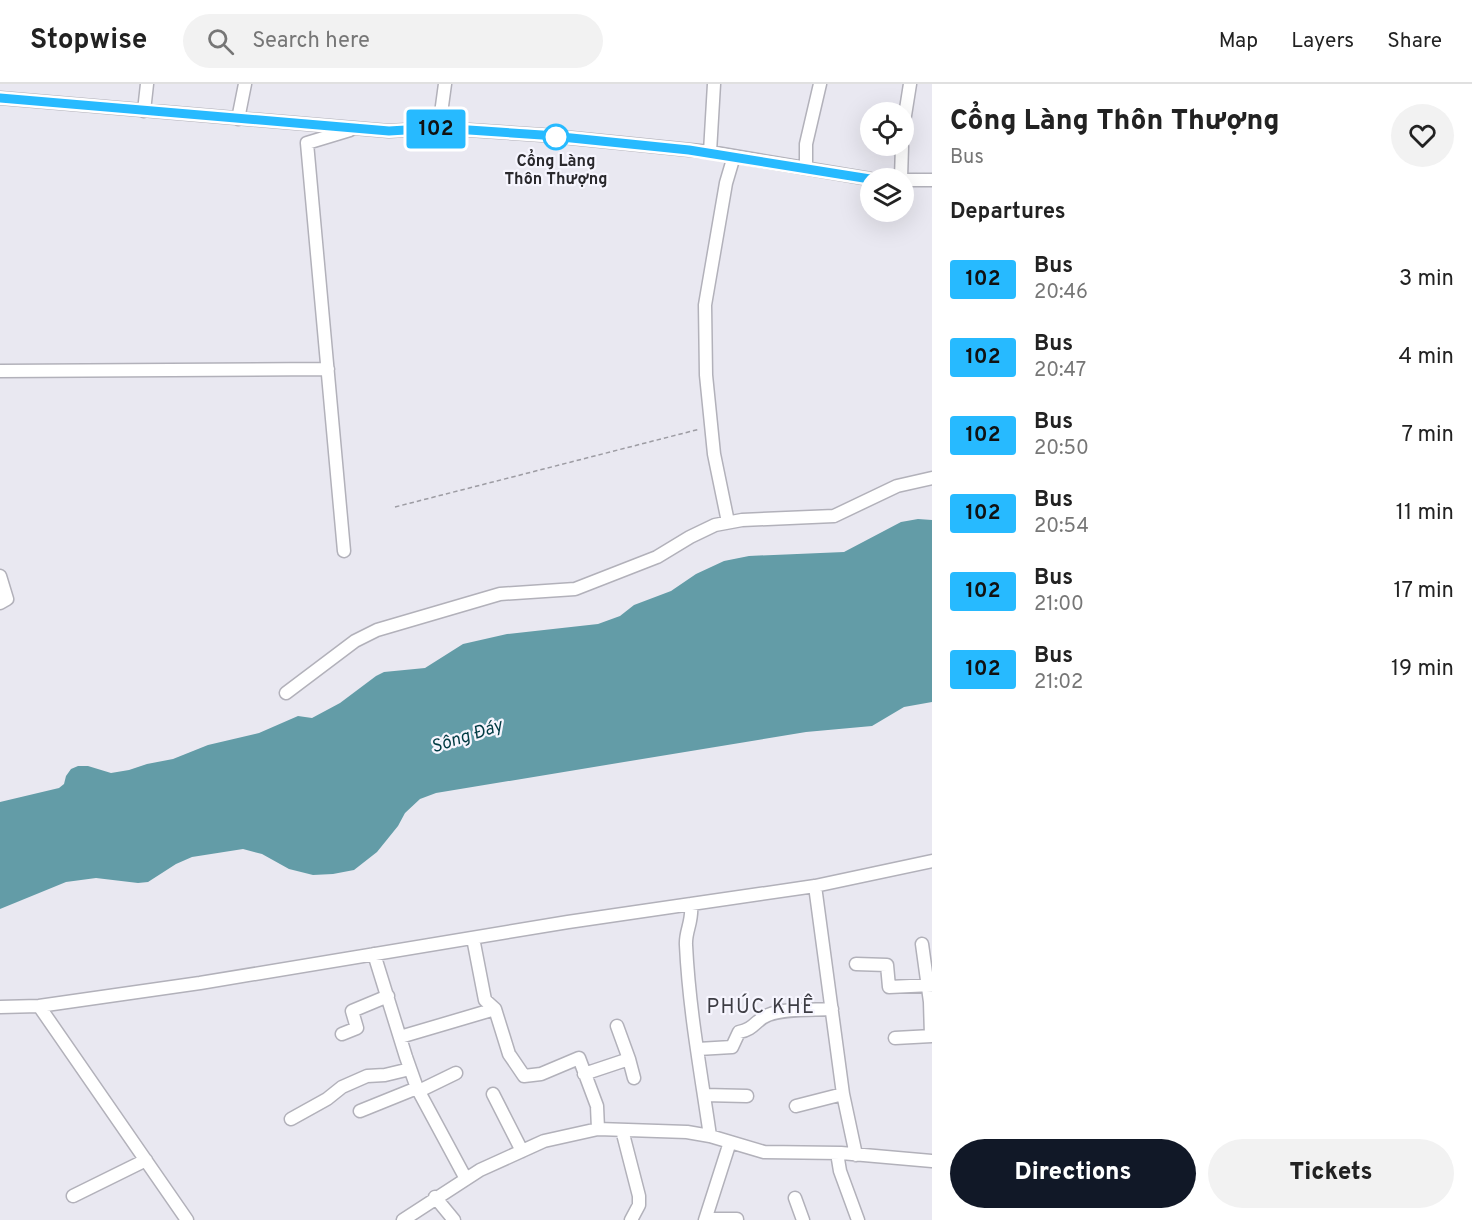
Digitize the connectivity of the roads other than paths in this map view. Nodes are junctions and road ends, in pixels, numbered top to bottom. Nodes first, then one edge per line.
1 (147, 84) edge
2 (245, 84) edge
3 (445, 84) edge
4 (714, 84) edge
5 (820, 84) edge
6 (910, 84) edge
7 (0, 98) edge
8 (907, 102) edge
9 (144, 111) junction
10 (238, 119) junction
11 (357, 128) junction
12 (439, 128) junction
13 (710, 152) junction
14 (734, 156) junction
15 (806, 168) junction
16 (860, 177) edge
17 (914, 179) edge
18 (932, 180) edge
19 (328, 369) junction
20 (0, 370) edge
21 (932, 478) edge
22 (728, 522) junction
23 (344, 551) dead end
24 (0, 576) edge
25 (0, 603) edge
26 (286, 693) dead end
27 (932, 861) edge
28 (815, 886) junction
29 (691, 904) junction
30 (473, 938) junction
31 (922, 944) dead end
32 (374, 954) junction
33 (856, 964) dead end
34 (930, 985) edge
35 (388, 996) junction
36 (39, 1006) junction
37 (0, 1007) edge
38 (495, 1009) junction
39 (832, 1009) junction
40 (617, 1026) dead end
41 (342, 1034) dead end
42 (932, 1036) edge
43 (400, 1037) junction
44 (895, 1038) dead end
45 (698, 1049) junction
46 (629, 1059) junction
47 (410, 1069) junction
48 (456, 1073) dead end
49 (584, 1074) junction
50 (634, 1078) dead end
51 (418, 1089) junction
52 (493, 1094) dead end
53 (843, 1094) junction
54 (704, 1095) junction
55 (747, 1095) dead end
56 (796, 1106) dead end
57 (360, 1111) dead end
58 (291, 1119) dead end
59 (598, 1129) junction
60 (622, 1130) junction
61 (710, 1136) junction
62 (730, 1142) junction
63 (522, 1151) junction
64 (837, 1153) junction
65 (856, 1155) junction
66 (146, 1160) junction
67 (932, 1161) edge
68 (466, 1179) junction
69 (73, 1196) dead end
70 (435, 1197) junction
71 (795, 1198) dead end
72 (706, 1219) edge
73 (737, 1219) edge
74 (187, 1220) edge
75 (403, 1220) edge
76 (454, 1220) edge
77 (631, 1220) edge
78 (803, 1220) edge
79 (858, 1220) edge

1 - 9 street
2 - 10 street
3 - 12 street
4 - 13 street
5 - 15 street
6 - 8 street
7 - 9 street
9 - 10 street
10 - 11 street
11 - 12 street
11 - 19 street
12 - 13 street
13 - 14 street
14 - 15 street
14 - 22 street
15 - 16 street
17 - 18 street
19 - 20 street
19 - 23 street
21 - 22 street
22 - 26 street
24 - 25 street
27 - 28 street
28 - 29 street
28 - 39 street
29 - 30 street
29 - 45 street
30 - 32 street
30 - 38 street
31 - 34 street
32 - 35 street
32 - 36 street
33 - 34 street
34 - 42 street
35 - 41 street
35 - 43 street
36 - 37 street
36 - 66 street
38 - 43 street
38 - 49 street
39 - 45 street
39 - 53 street
40 - 46 street
42 - 44 street
43 - 47 street
45 - 54 street
46 - 49 street
46 - 50 street
47 - 51 street
47 - 58 street
48 - 51 street
49 - 59 street
51 - 57 street
51 - 68 street
52 - 63 street
53 - 56 street
53 - 65 street
54 - 55 street
54 - 61 street
59 - 60 street
59 - 63 street
60 - 61 street
60 - 77 street
61 - 62 street
62 - 64 street
62 - 72 street
63 - 68 street
64 - 65 street
64 - 79 street
65 - 67 street
66 - 69 street
66 - 74 street
68 - 70 street
70 - 75 street
70 - 76 street
71 - 78 street
72 - 73 street

